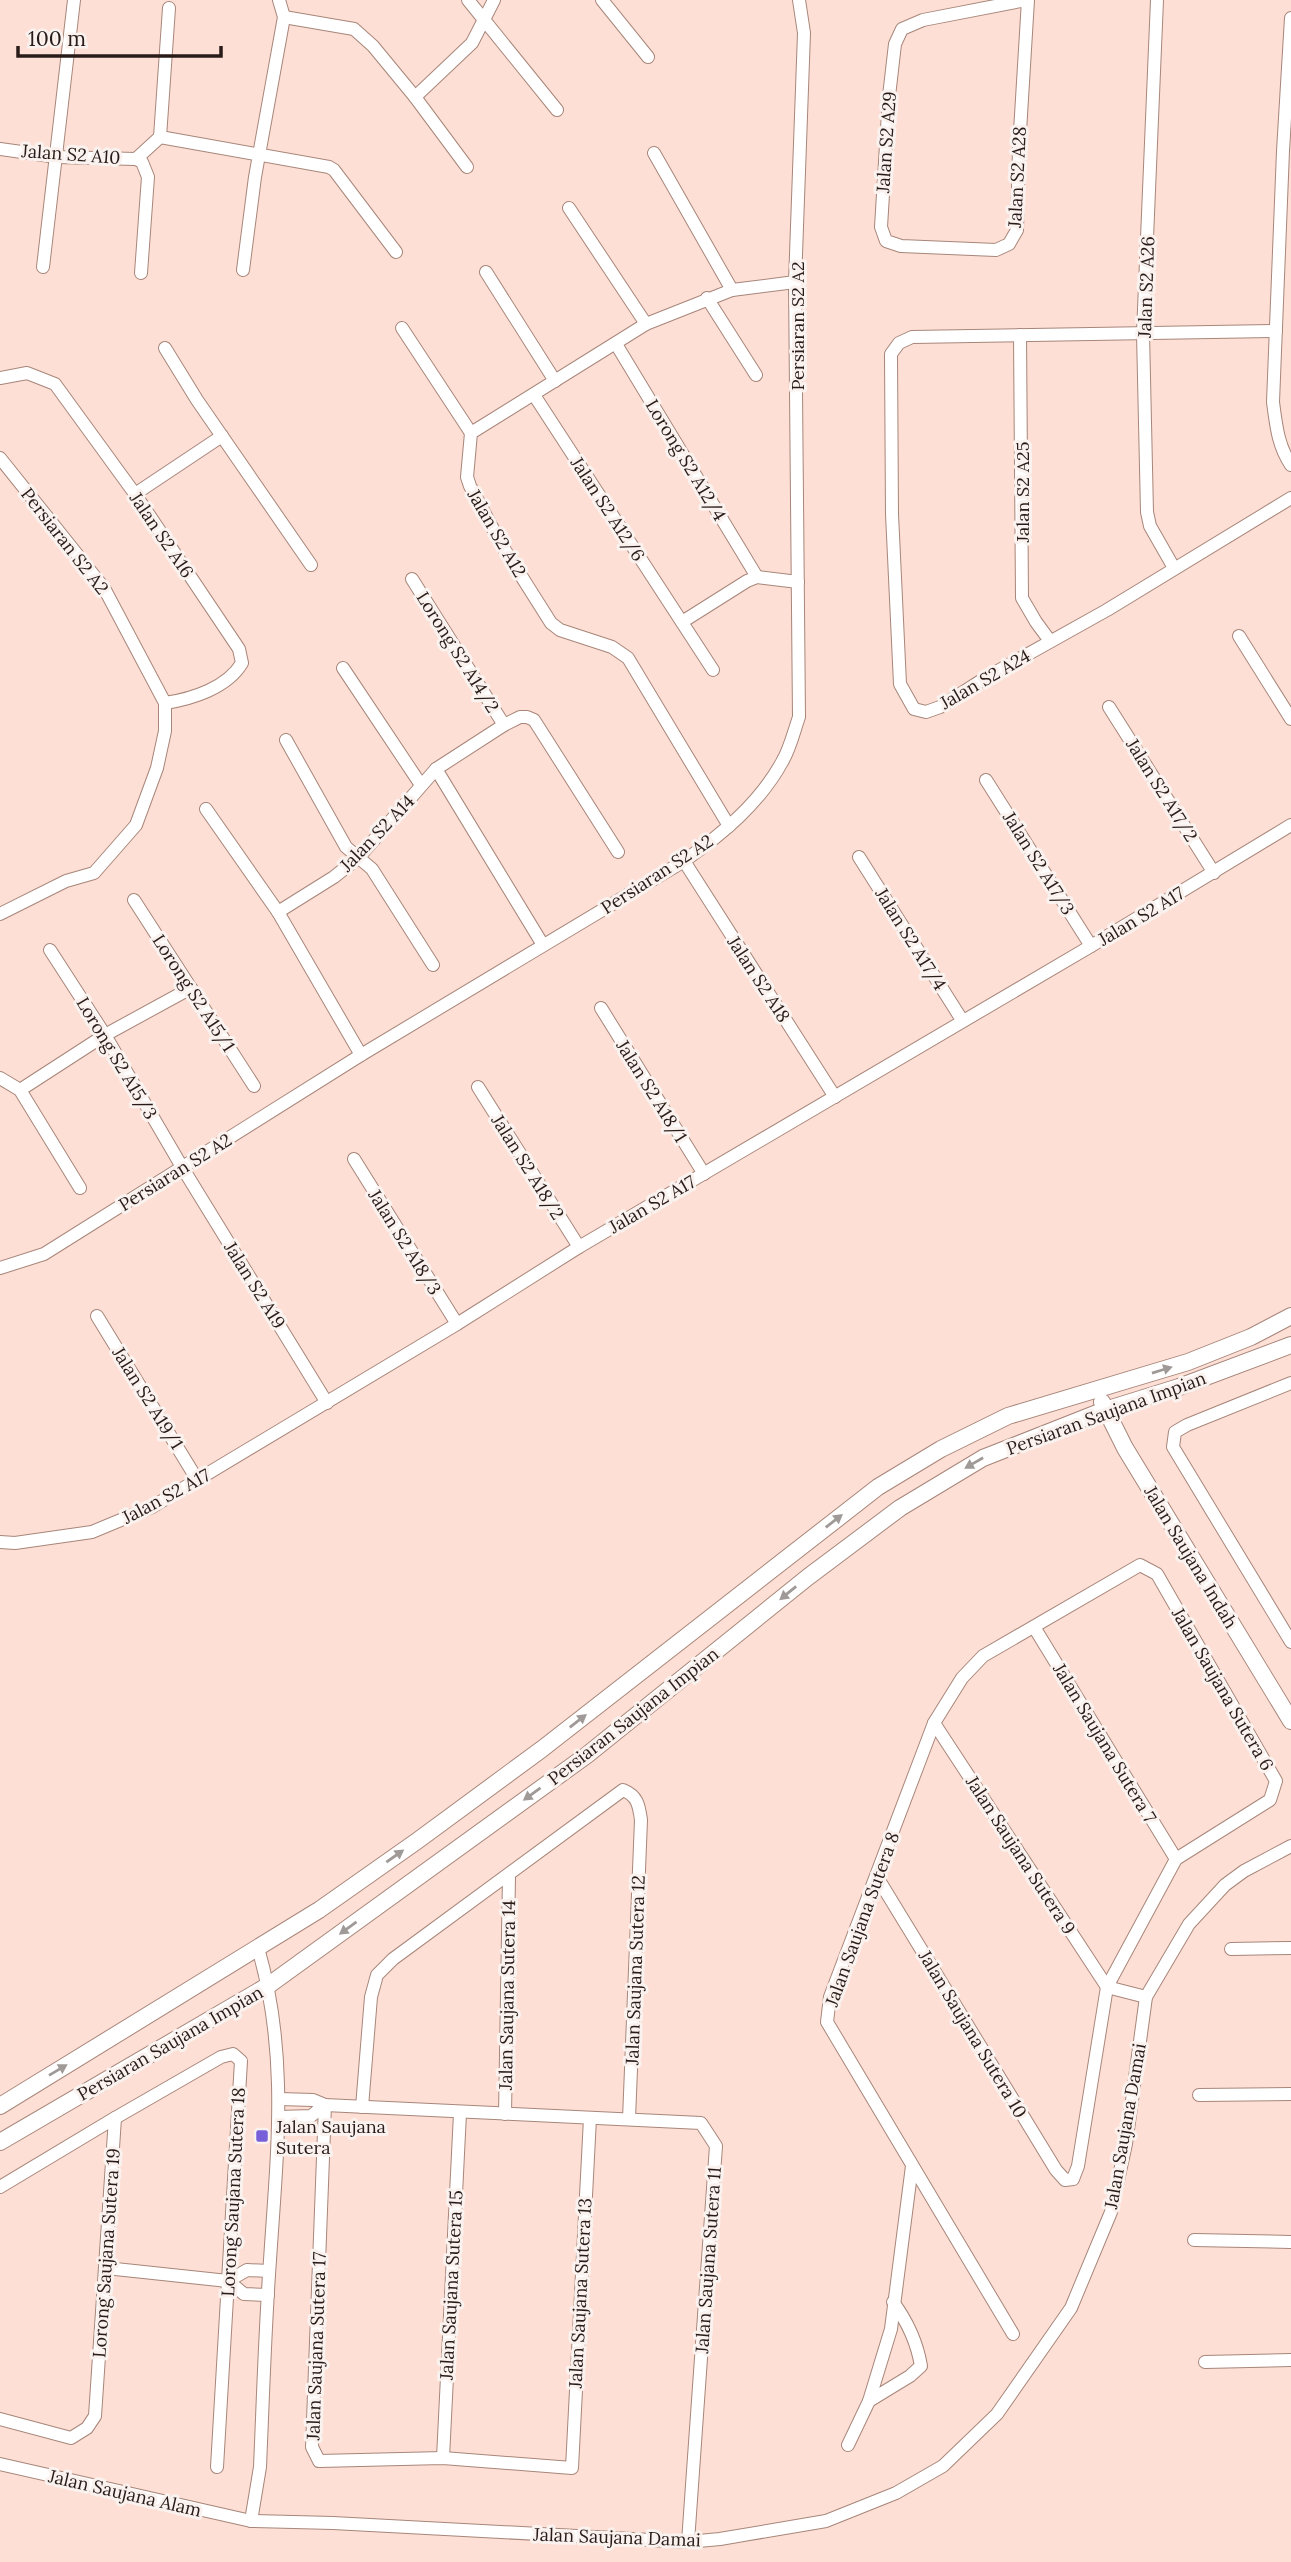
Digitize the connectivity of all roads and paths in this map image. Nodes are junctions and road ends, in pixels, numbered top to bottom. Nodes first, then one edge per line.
1 (74, 0) edge
2 (279, 0) edge
3 (468, 0) edge
4 (494, 0) edge
5 (602, 0) edge
6 (799, 0) edge
7 (1027, 0) edge
8 (1157, 0) edge
9 (169, 8) dead end
10 (284, 17) junction
11 (1291, 18) edge
12 (484, 20) junction
13 (648, 57) dead end
14 (415, 97) junction
15 (557, 110) dead end
16 (160, 137) junction
17 (0, 149) edge
18 (654, 153) dead end
19 (258, 156) junction
20 (57, 157) junction
21 (136, 159) junction
22 (467, 167) dead end
23 (569, 208) dead end
24 (901, 246) joint
25 (396, 252) dead end
26 (43, 267) dead end
27 (243, 270) dead end
28 (486, 272) dead end
29 (141, 273) dead end
30 (795, 282) junction
31 (732, 290) junction
32 (707, 298) junction
33 (646, 324) junction
34 (402, 328) dead end
35 (1276, 331) junction
36 (1143, 333) junction
37 (1020, 335) junction
38 (616, 344) junction
39 (165, 348) dead end
40 (756, 375) dead end
41 (0, 378) edge
42 (555, 381) junction
43 (534, 395) junction
44 (471, 433) junction
45 (222, 436) junction
46 (0, 458) edge
47 (1291, 465) edge
48 (135, 494) junction
49 (1291, 498) edge
50 (311, 565) dead end
51 (1174, 568) junction
52 (757, 577) junction
53 (412, 579) dead end
54 (798, 582) junction
55 (682, 622) junction
56 (1239, 636) dead end
57 (1051, 641) junction
58 (343, 668) dead end
59 (713, 670) dead end
60 (165, 704) junction
61 (1109, 707) dead end
62 (1291, 719) edge
63 (503, 725) junction
64 (286, 740) dead end
65 (436, 769) junction
66 (986, 780) dead end
67 (422, 785) junction
68 (206, 809) dead end
69 (1291, 825) edge
70 (729, 826) junction
71 (618, 852) dead end
72 (359, 857) junction
73 (859, 857) dead end
74 (684, 861) junction
75 (1214, 873) junction
76 (135, 900) dead end
77 (278, 912) junction
78 (0, 914) edge
79 (544, 945) junction
80 (1091, 946) junction
81 (50, 950) dead end
82 (433, 965) dead end
83 (191, 988) junction
84 (601, 1008) dead end
85 (962, 1020) junction
86 (105, 1035) junction
87 (361, 1055) junction
88 (0, 1078) edge
89 (254, 1086) dead end
90 (478, 1087) dead end
91 (20, 1090) junction
92 (835, 1097) junction
93 (354, 1159) dead end
94 (182, 1167) junction
95 (704, 1174) junction
96 (80, 1188) dead end
97 (579, 1247) junction
98 (0, 1268) edge
99 (97, 1316) dead end
100 (1291, 1316) edge
101 (457, 1324) junction
102 (1291, 1345) edge
103 (1287, 1385) edge
104 (1097, 1390) junction
105 (1291, 1400) edge
106 (327, 1403) junction
107 (1105, 1410) junction
108 (198, 1480) junction
109 (0, 1542) edge
110 (1140, 1565) joint
111 (1034, 1627) junction
112 (1291, 1642) edge
113 (1291, 1721) edge
114 (934, 1723) junction
115 (1291, 1846) edge
116 (1176, 1859) junction
117 (509, 1876) junction
118 (877, 1877) junction
119 (258, 1948) junction
120 (1291, 1948) edge
121 (1231, 1949) dead end
122 (269, 1985) junction
123 (1107, 1987) junction
124 (1146, 1997) junction
125 (1291, 2094) edge
126 (1199, 2095) dead end
127 (280, 2099) junction
128 (325, 2105) junction
129 (0, 2106) edge
130 (362, 2107) junction
131 (460, 2113) junction
132 (505, 2114) junction
133 (279, 2117) junction
134 (115, 2118) junction
135 (590, 2118) junction
136 (629, 2119) junction
137 (0, 2142) edge
138 (912, 2166) junction
139 (0, 2187) edge
140 (1194, 2240) dead end
141 (1291, 2242) edge
142 (106, 2268) junction
143 (269, 2271) junction
144 (228, 2281) junction
145 (268, 2295) junction
146 (894, 2302) junction
147 (1013, 2334) dead end
148 (1291, 2360) edge
149 (1205, 2361) dead end
150 (869, 2401) junction
151 (0, 2419) edge
152 (848, 2445) dead end
153 (443, 2458) junction
154 (0, 2464) edge
155 (216, 2467) dead end
156 (251, 2521) junction
157 (688, 2542) junction

1 - 20 street
2 - 10 street
3 - 12 street
4 - 12 street
5 - 13 street
6 - 30 street, Persiaran S2 A2
7 - 24 street, Jalan S2 A28
7 - 24 street, Jalan S2 A29
8 - 36 street, Jalan S2 A26
9 - 16 street
10 - 14 street
10 - 19 street
11 - 35 street
12 - 14 street
12 - 15 street
14 - 22 street
16 - 19 street
16 - 21 street, Jalan S2 A10
17 - 20 street, Jalan S2 A10
18 - 31 street
19 - 25 street
19 - 27 street
20 - 21 street, Jalan S2 A10
20 - 26 street
21 - 29 street
23 - 33 street
28 - 42 street
30 - 31 street
30 - 54 street, Persiaran S2 A2
31 - 32 street
32 - 33 street
32 - 40 street
33 - 38 street
34 - 44 street
35 - 36 street
35 - 47 street
36 - 37 street
36 - 51 street, Jalan S2 A26
37 - 57 street, Jalan S2 A25
37 - 57 street, Jalan S2 A24
38 - 42 street
38 - 52 street, Lorong S2 A12/4
39 - 45 street
41 - 48 street, Jalan S2 A16
42 - 43 street
43 - 44 street
43 - 55 street, Jalan S2 A12/6
44 - 70 street, Jalan S2 A12
45 - 48 street
45 - 50 street
46 - 60 street, Persiaran S2 A2
48 - 60 street, Jalan S2 A16
49 - 51 street, Jalan S2 A24
51 - 57 street, Jalan S2 A24
52 - 54 street
52 - 55 street
53 - 63 street, Lorong S2 A14/2
54 - 70 street, Persiaran S2 A2
55 - 59 street, Jalan S2 A12/6
56 - 62 street
58 - 67 street
60 - 78 street
61 - 75 street, Jalan S2 A17/2
63 - 65 street, Jalan S2 A14
63 - 71 street
64 - 72 street
65 - 67 street, Jalan S2 A14
65 - 79 street
66 - 80 street, Jalan S2 A17/3
67 - 72 street, Jalan S2 A14
68 - 77 street
69 - 75 street, Jalan S2 A17
70 - 74 street, Persiaran S2 A2
72 - 77 street, Jalan S2 A14
72 - 82 street
73 - 85 street, Jalan S2 A17/4
74 - 79 street, Persiaran S2 A2
74 - 92 street, Jalan S2 A18
75 - 80 street, Jalan S2 A17
76 - 83 street, Lorong S2 A15/1
77 - 87 street
79 - 87 street, Persiaran S2 A2
80 - 85 street, Jalan S2 A17
81 - 86 street, Lorong S2 A15/3
83 - 86 street
83 - 89 street, Lorong S2 A15/1
84 - 95 street, Jalan S2 A18/1
85 - 92 street, Jalan S2 A17
86 - 91 street
86 - 94 street, Lorong S2 A15/3
87 - 94 street, Persiaran S2 A2
88 - 91 street
90 - 97 street, Jalan S2 A18/2
91 - 96 street
92 - 95 street, Jalan S2 A17
93 - 101 street, Jalan S2 A18/3
94 - 98 street, Persiaran S2 A2
94 - 106 street, Jalan S2 A19
95 - 97 street, Jalan S2 A17
97 - 101 street, Jalan S2 A17
99 - 108 street, Jalan S2 A19/1
104 -> 100 street, Persiaran Saujana Impian
101 - 106 street, Jalan S2 A17
102 - 107 street, Persiaran Saujana Impian
103 - 105 street
103 - 112 street
104 - 107 street, Jalan Saujana Indah
119 -> 104 street, Persiaran Saujana Impian
106 - 108 street, Jalan S2 A17
107 - 113 street, Jalan Saujana Indah
107 -> 122 street, Persiaran Saujana Impian
108 - 109 street, Jalan S2 A17
110 - 111 street, Jalan Saujana Sutera 8
110 - 116 street, Jalan Saujana Sutera 6
111 - 114 street, Jalan Saujana Sutera 8
111 - 116 street, Jalan Saujana Sutera 7
114 - 118 street, Jalan Saujana Sutera 8
114 - 123 street, Jalan Saujana Sutera 9
115 - 124 street, Jalan Saujana Damai
116 - 123 street
117 - 130 street
117 - 132 street, Jalan Saujana Sutera 14
117 - 136 street, Jalan Saujana Sutera 12
118 - 123 street, Jalan Saujana Sutera 10
118 - 138 street, Jalan Saujana Sutera 8
119 - 122 street
129 -> 119 street, Persiaran Saujana Impian
120 - 121 street
122 - 127 street
122 - 137 street, Persiaran Saujana Impian
123 - 124 street
124 - 157 street, Jalan Saujana Damai
125 - 126 street
127 - 128 street, Jalan Saujana Sutera 11
127 - 133 street
128 - 130 street, Jalan Saujana Sutera 11
128 - 133 street
128 - 153 street, Jalan Saujana Sutera 17
130 - 131 street, Jalan Saujana Sutera 11
131 - 132 street, Jalan Saujana Sutera 11
131 - 153 street, Jalan Saujana Sutera 15
132 - 135 street, Jalan Saujana Sutera 11
133 - 143 street
134 - 139 street, Lorong Saujana Sutera 19
134 - 142 street, Lorong Saujana Sutera 19
134 - 144 street, Lorong Saujana Sutera 18
135 - 136 street, Jalan Saujana Sutera 11
135 - 153 street, Jalan Saujana Sutera 13
136 - 157 street, Jalan Saujana Sutera 11
138 - 146 street
138 - 147 street, Jalan Saujana Sutera 8
140 - 141 street
142 - 144 street
142 - 151 street, Lorong Saujana Sutera 19
143 - 144 street
143 - 145 street
144 - 145 street
144 - 155 street, Lorong Saujana Sutera 18
145 - 156 street
146 - 150 street
146 - 150 street
148 - 149 street
150 - 152 street
154 - 156 street, Jalan Saujana Alam
156 - 157 street, Jalan Saujana Damai

